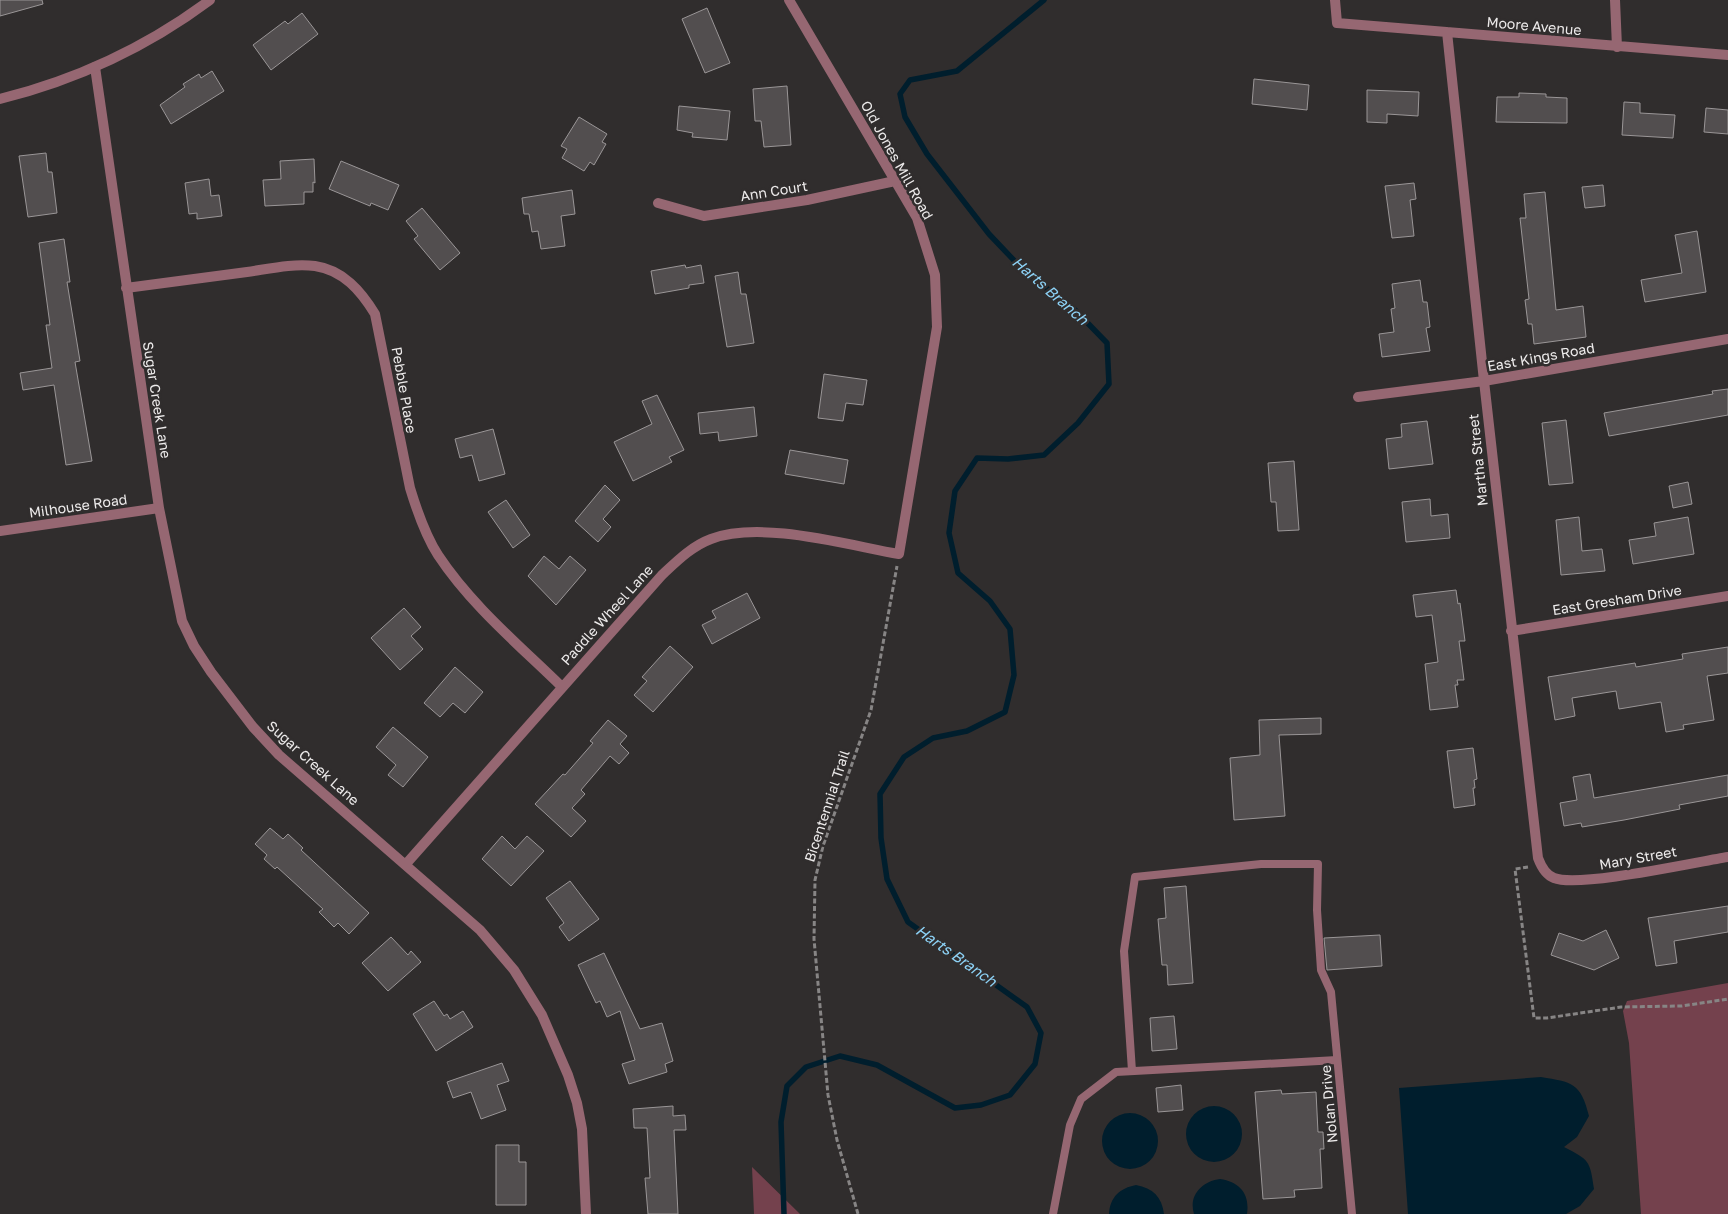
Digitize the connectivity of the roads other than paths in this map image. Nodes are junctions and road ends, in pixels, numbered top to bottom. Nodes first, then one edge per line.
1 (210, 0) edge
2 (789, 0) edge
3 (1335, 0) edge
4 (1616, 0) edge
5 (1447, 32) junction
6 (1617, 46) junction
7 (1728, 55) edge
8 (96, 67) junction
9 (0, 99) edge
10 (895, 181) junction
11 (658, 203) dead end
12 (126, 288) junction
13 (1728, 339) edge
14 (1484, 381) junction
15 (1358, 397) dead end
16 (159, 508) junction
17 (0, 531) edge
18 (899, 554) joint
19 (1728, 596) edge
20 (1511, 631) junction
21 (561, 686) junction
22 (1728, 856) edge
23 (406, 864) junction
24 (1553, 878) joint
25 (1338, 1060) junction
26 (1132, 1071) junction
27 (586, 1214) edge
28 (1053, 1214) edge
29 (1352, 1214) edge

1 - 8 street
2 - 10 street, Old Jones Mill Road
3 - 5 street, Moore Avenue
4 - 6 street
5 - 6 street, Moore Avenue
5 - 14 street, Martha Street
6 - 7 street, Moore Avenue
8 - 9 street
8 - 12 street, Sugar Creek Lane
10 - 11 street, Ann Court
10 - 18 street, Old Jones Mill Road
12 - 16 street, Sugar Creek Lane
12 - 21 street, Pebble Place
13 - 14 street, East Kings Road
14 - 15 street, East Kings Road
14 - 20 street, Martha Street
16 - 17 street, Milhouse Road
16 - 23 street, Sugar Creek Lane
18 - 21 street, Paddle Wheel Lane
19 - 20 street, East Gresham Drive
20 - 24 street, Martha Street
21 - 23 street, Paddle Wheel Lane
22 - 24 street, Mary Street
23 - 27 street, Sugar Creek Lane
25 - 26 lane
25 - 26 lane, Nolan Drive
25 - 29 lane, Nolan Drive
26 - 28 lane

